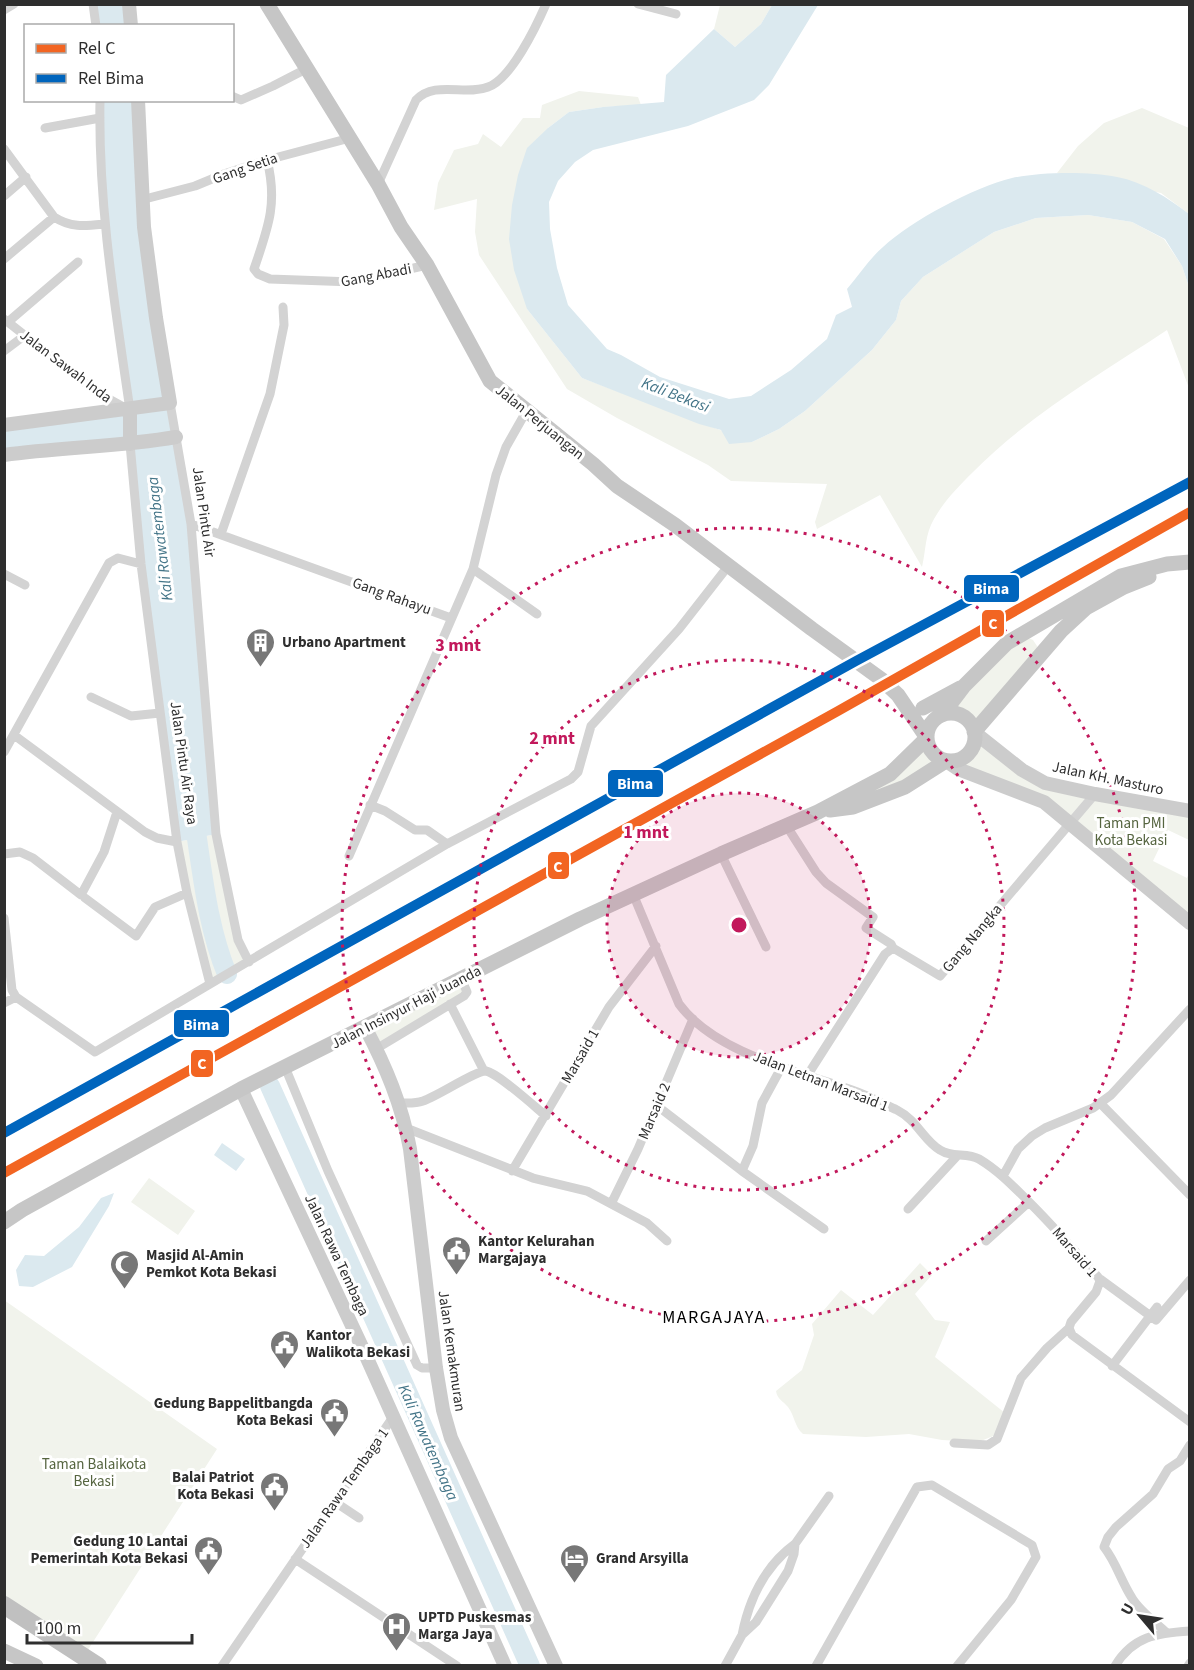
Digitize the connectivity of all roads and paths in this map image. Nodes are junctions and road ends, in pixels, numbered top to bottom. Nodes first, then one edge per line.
1 (14, 4) edge
2 (93, 4) edge
3 (129, 4) edge
4 (267, 4) edge
5 (546, 4) edge
6 (638, 4) edge
7 (4, 10) edge
8 (675, 14) dead end
9 (96, 24) edge
10 (131, 24) edge
11 (306, 69) junction
12 (234, 97) edge
13 (100, 102) edge
14 (138, 102) edge
15 (100, 118) junction
16 (45, 128) dead end
17 (350, 138) junction
18 (4, 149) edge
19 (267, 160) junction
20 (26, 177) junction
21 (378, 184) junction
22 (4, 196) edge
23 (141, 200) junction
24 (54, 218) junction
25 (104, 224) junction
26 (4, 259) edge
27 (78, 262) dead end
28 (427, 265) junction
29 (283, 307) dead end
30 (6, 320) edge
31 (24, 336) junction
32 (4, 351) edge
33 (170, 403) junction
34 (129, 410) junction
35 (527, 410) junction
36 (4, 425) edge
37 (176, 437) junction
38 (130, 444) junction
39 (4, 455) edge
40 (191, 524) junction
41 (221, 534) junction
42 (141, 564) junction
43 (1190, 564) edge
44 (729, 565) junction
45 (473, 569) junction
46 (4, 574) edge
47 (25, 585) dead end
48 (537, 614) dead end
49 (451, 618) junction
50 (1022, 634) junction
51 (1041, 657) junction
52 (964, 686) junction
53 (898, 695) junction
54 (92, 697) dead end
55 (923, 708) junction
56 (160, 713) junction
57 (941, 716) junction
58 (974, 732) junction
59 (14, 735) junction
60 (927, 738) junction
61 (4, 752) edge
62 (946, 761) junction
63 (1022, 770) junction
64 (1011, 788) junction
65 (1095, 794) junction
66 (370, 805) junction
67 (1190, 811) edge
68 (117, 812) junction
69 (818, 812) junction
70 (1071, 823) junction
71 (786, 825) junction
72 (177, 842) junction
73 (447, 844) junction
74 (4, 854) edge
75 (721, 854) junction
76 (349, 856) dead end
77 (187, 893) junction
78 (633, 894) junction
79 (85, 898) dead end
80 (4, 918) edge
81 (1190, 922) edge
82 (656, 946) junction
83 (766, 947) dead end
84 (893, 948) junction
85 (245, 964) junction
86 (461, 978) junction
87 (212, 983) junction
88 (16, 997) junction
89 (4, 1003) edge
90 (450, 1004) junction
91 (1190, 1009) edge
92 (693, 1019) junction
93 (365, 1027) junction
94 (376, 1049) junction
95 (285, 1067) junction
96 (781, 1068) junction
97 (484, 1071) junction
98 (807, 1076) junction
99 (241, 1089) junction
100 (399, 1103) junction
101 (1101, 1104) junction
102 (656, 1105) junction
103 (546, 1116) junction
104 (406, 1128) junction
105 (958, 1155) junction
106 (512, 1171) junction
107 (742, 1171) junction
108 (1003, 1176) junction
109 (1190, 1195) edge
110 (612, 1202) junction
111 (1029, 1202) junction
112 (908, 1209) dead end
113 (4, 1222) edge
114 (824, 1229) dead end
115 (668, 1241) dead end
116 (986, 1241) dead end
117 (1100, 1279) junction
118 (1190, 1280) edge
119 (1157, 1307) dead end
120 (1150, 1316) junction
121 (1069, 1328) junction
122 (1112, 1365) junction
123 (436, 1368) junction
124 (393, 1417) junction
125 (1190, 1422) edge
126 (954, 1443) dead end
127 (1190, 1445) edge
128 (829, 1496) dead end
129 (335, 1502) junction
130 (359, 1518) dead end
131 (795, 1544) junction
132 (295, 1559) junction
133 (4, 1605) edge
134 (1190, 1631) edge
135 (1166, 1632) junction
136 (742, 1635) junction
137 (4, 1651) edge
138 (1120, 1663) edge
139 (36, 1665) edge
140 (98, 1665) edge
141 (222, 1665) edge
142 (457, 1665) edge
143 (505, 1665) edge
144 (556, 1665) edge
145 (725, 1665) edge
146 (816, 1665) edge
147 (957, 1665) edge

1 - 7 street
2 - 9 street
3 - 10 street
4 - 11 main road, Jalan Perjuangan
5 - 21 street
6 - 8 street
11 - 12 street
11 - 17 main road, Jalan Perjuangan
13 - 15 street
14 - 23 street, Jalan Pintu Air
15 - 16 street
15 - 25 street
17 - 19 street, Gang Setia
17 - 21 main road, Jalan Perjuangan
18 - 20 street
19 - 23 street, Gang Setia
19 - 28 street, Gang Abadi
20 - 22 street
20 - 24 street
21 - 28 main road, Jalan Perjuangan
23 - 33 street, Jalan Pintu Air
24 - 25 street
24 - 26 street
25 - 34 street
27 - 30 street
28 - 35 main road, Jalan Perjuangan
29 - 41 street
30 - 31 street, Jalan Sawah Inda
31 - 32 street
31 - 34 street, Jalan Sawah Inda
33 - 34 street
33 - 37 street, Jalan Pintu Air
34 - 36 street
34 - 38 street, Jalan Pintu Air Raya
35 - 44 main road, Jalan Perjuangan
35 - 45 street, Gang Rahayu
37 - 38 street
37 - 40 street, Jalan Pintu Air
38 - 39 street
38 - 42 street, Jalan Pintu Air Raya
40 - 41 street, Gang Rahayu
40 - 85 street, Jalan Pintu Air
41 - 49 street, Gang Rahayu
42 - 56 street, Jalan Pintu Air Raya
42 - 59 street
43 - 50 main road
43 - 51 main road
44 - 53 main road, Jalan Perjuangan
44 - 73 street
45 - 48 street
45 - 49 street, Gang Rahayu
46 - 47 street
49 - 66 street
50 - 51 main road
50 - 52 main road
51 - 58 main road
52 - 55 main road
52 - 57 main road
53 - 55 main road
53 - 60 main road, Jalan Perjuangan
54 - 56 street
55 - 57 main road
56 - 72 street, Jalan Pintu Air Raya
57 - 58 main road
57 - 60 main road
58 - 62 main road
58 - 63 street, Jalan KH. Masturo
59 - 61 street
59 - 68 street
60 - 62 main road
60 - 69 main road, Jalan Insinyur Haji Juanda
62 - 64 street
62 - 69 main road, Jalan Insinyur Haji Juanda
63 - 64 street
63 - 65 street, Jalan KH. Masturo
64 - 70 street
65 - 67 street, Jalan KH. Masturo
65 - 70 street
66 - 73 street
66 - 76 street
68 - 72 street
68 - 74 street
69 - 71 main road, Jalan Insinyur Haji Juanda
70 - 81 street
70 - 84 street, Gang Nangka
71 - 75 main road, Jalan Insinyur Haji Juanda
71 - 84 street
72 - 77 street, Jalan Pintu Air Raya
73 - 85 street
75 - 78 main road, Jalan Insinyur Haji Juanda
75 - 83 street
77 - 79 street
77 - 87 street, Jalan Pintu Air Raya
78 - 82 street, Jalan Letnan Marsaid 1
78 - 86 main road, Jalan Insinyur Haji Juanda
80 - 88 street
82 - 92 street, Jalan Letnan Marsaid 1
82 - 103 street, Marsaid 1
84 - 98 street
85 - 87 street
86 - 90 street
86 - 93 main road, Jalan Insinyur Haji Juanda
87 - 88 street
88 - 89 street
90 - 94 street
90 - 97 street
91 - 101 street
92 - 96 street, Jalan Letnan Marsaid 1
92 - 102 street, Marsaid 2
93 - 94 street, Jalan Kemakmuran
93 - 95 main road, Jalan Insinyur Haji Juanda
94 - 100 street, Jalan Kemakmuran
95 - 99 main road, Jalan Insinyur Haji Juanda
95 - 123 street
96 - 98 street, Jalan Letnan Marsaid 1
96 - 107 street
97 - 100 street
97 - 103 street
98 - 105 street, Jalan Letnan Marsaid 1
99 - 113 main road, Jalan Insinyur Haji Juanda
99 - 124 street, Jalan Rawa Tembaga
100 - 104 street, Jalan Kemakmuran
101 - 108 street
101 - 109 street
102 - 107 street
102 - 110 street, Marsaid 2
103 - 106 street, Marsaid 1
104 - 106 street
104 - 123 street, Jalan Kemakmuran
105 - 108 street, Jalan Letnan Marsaid 1
105 - 112 street
106 - 110 street
107 - 114 street
108 - 111 street, Marsaid 1
110 - 115 street
111 - 116 street
111 - 117 street, Marsaid 1
117 - 120 street
117 - 121 street, Marsaid 1
118 - 120 street
119 - 120 street
120 - 122 street
121 - 122 street
121 - 126 street, Marsaid 1
122 - 125 street
123 - 144 street, Jalan Kemakmuran
124 - 129 street, Jalan Rawa Tembaga 1
124 - 143 street, Jalan Rawa Tembaga
127 - 135 street
128 - 131 street
129 - 130 street
129 - 132 street, Jalan Rawa Tembaga 1
131 - 136 street
131 - 136 street
132 - 141 street, Jalan Rawa Tembaga 1
132 - 142 street
133 - 140 highway
134 - 135 street
135 - 138 street
136 - 145 street
137 - 139 main road
146 - 147 street

